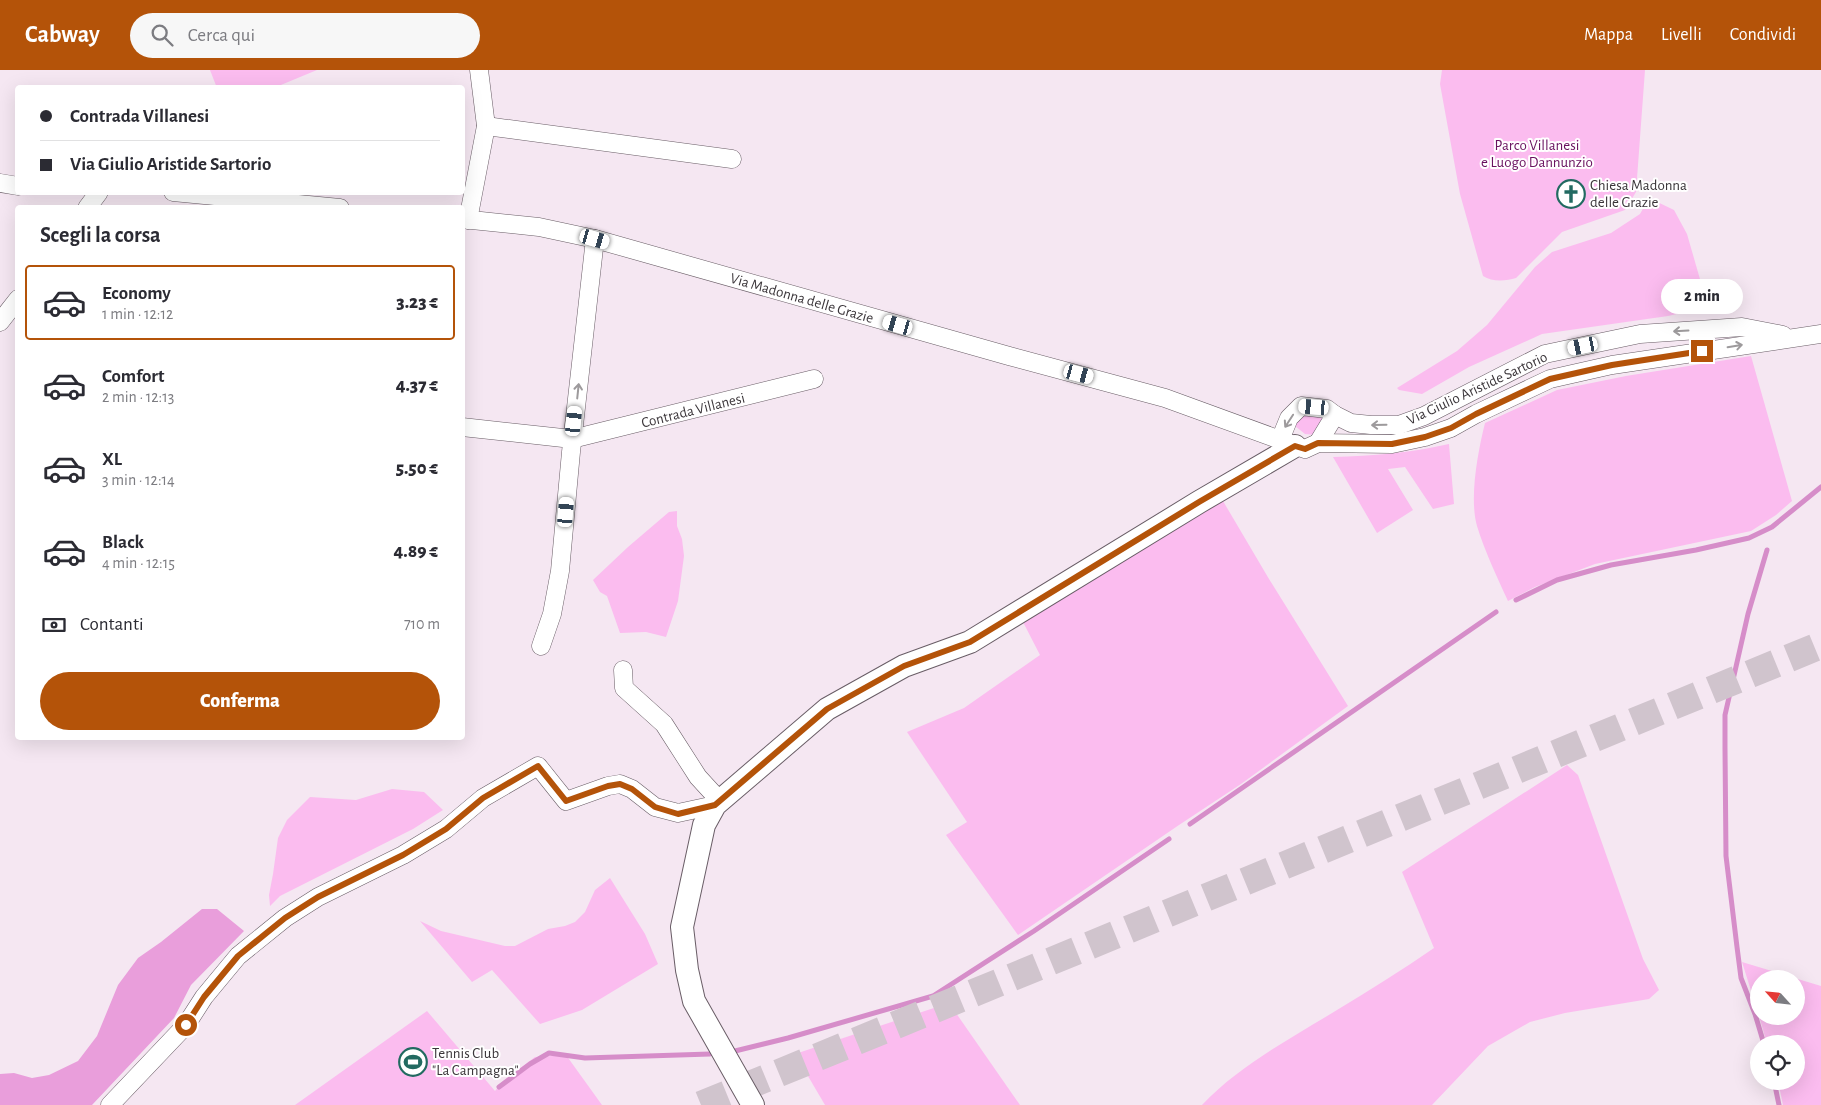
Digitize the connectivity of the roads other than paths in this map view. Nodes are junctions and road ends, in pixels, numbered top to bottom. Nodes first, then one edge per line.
1 (479, 70) edge
2 (486, 126) junction
3 (732, 159) dead end
4 (0, 183) edge
5 (15, 186) edge
6 (204, 195) edge
7 (309, 205) edge
8 (466, 219) edge
9 (595, 239) junction
10 (15, 303) edge
11 (0, 322) edge
12 (1821, 334) edge
13 (1798, 338) junction
14 (814, 379) dead end
15 (1335, 415) junction
16 (465, 427) edge
17 (572, 439) junction
18 (1287, 443) junction
19 (1318, 443) junction
20 (541, 646) dead end
21 (623, 670) dead end
22 (717, 803) junction
23 (110, 1105) edge
24 (753, 1105) edge

1 - 2 street
2 - 3 street
2 - 8 street
4 - 5 street
6 - 7 street
8 - 9 street, Via Madonna delle Grazie
17 -> 9 street
9 - 18 street, Via Madonna delle Grazie
10 - 11 street
12 - 13 street, Via Giulio Aristide Sartorio
13 -> 15 street, Via Giulio Aristide Sartorio
19 -> 13 street, Via Giulio Aristide Sartorio
14 - 17 street, Contrada Villanesi
15 -> 18 street
15 - 19 street
16 - 17 street, Contrada Villanesi
17 - 20 street
18 - 19 street
18 - 22 street
21 - 22 street
22 - 23 street
22 - 24 street

